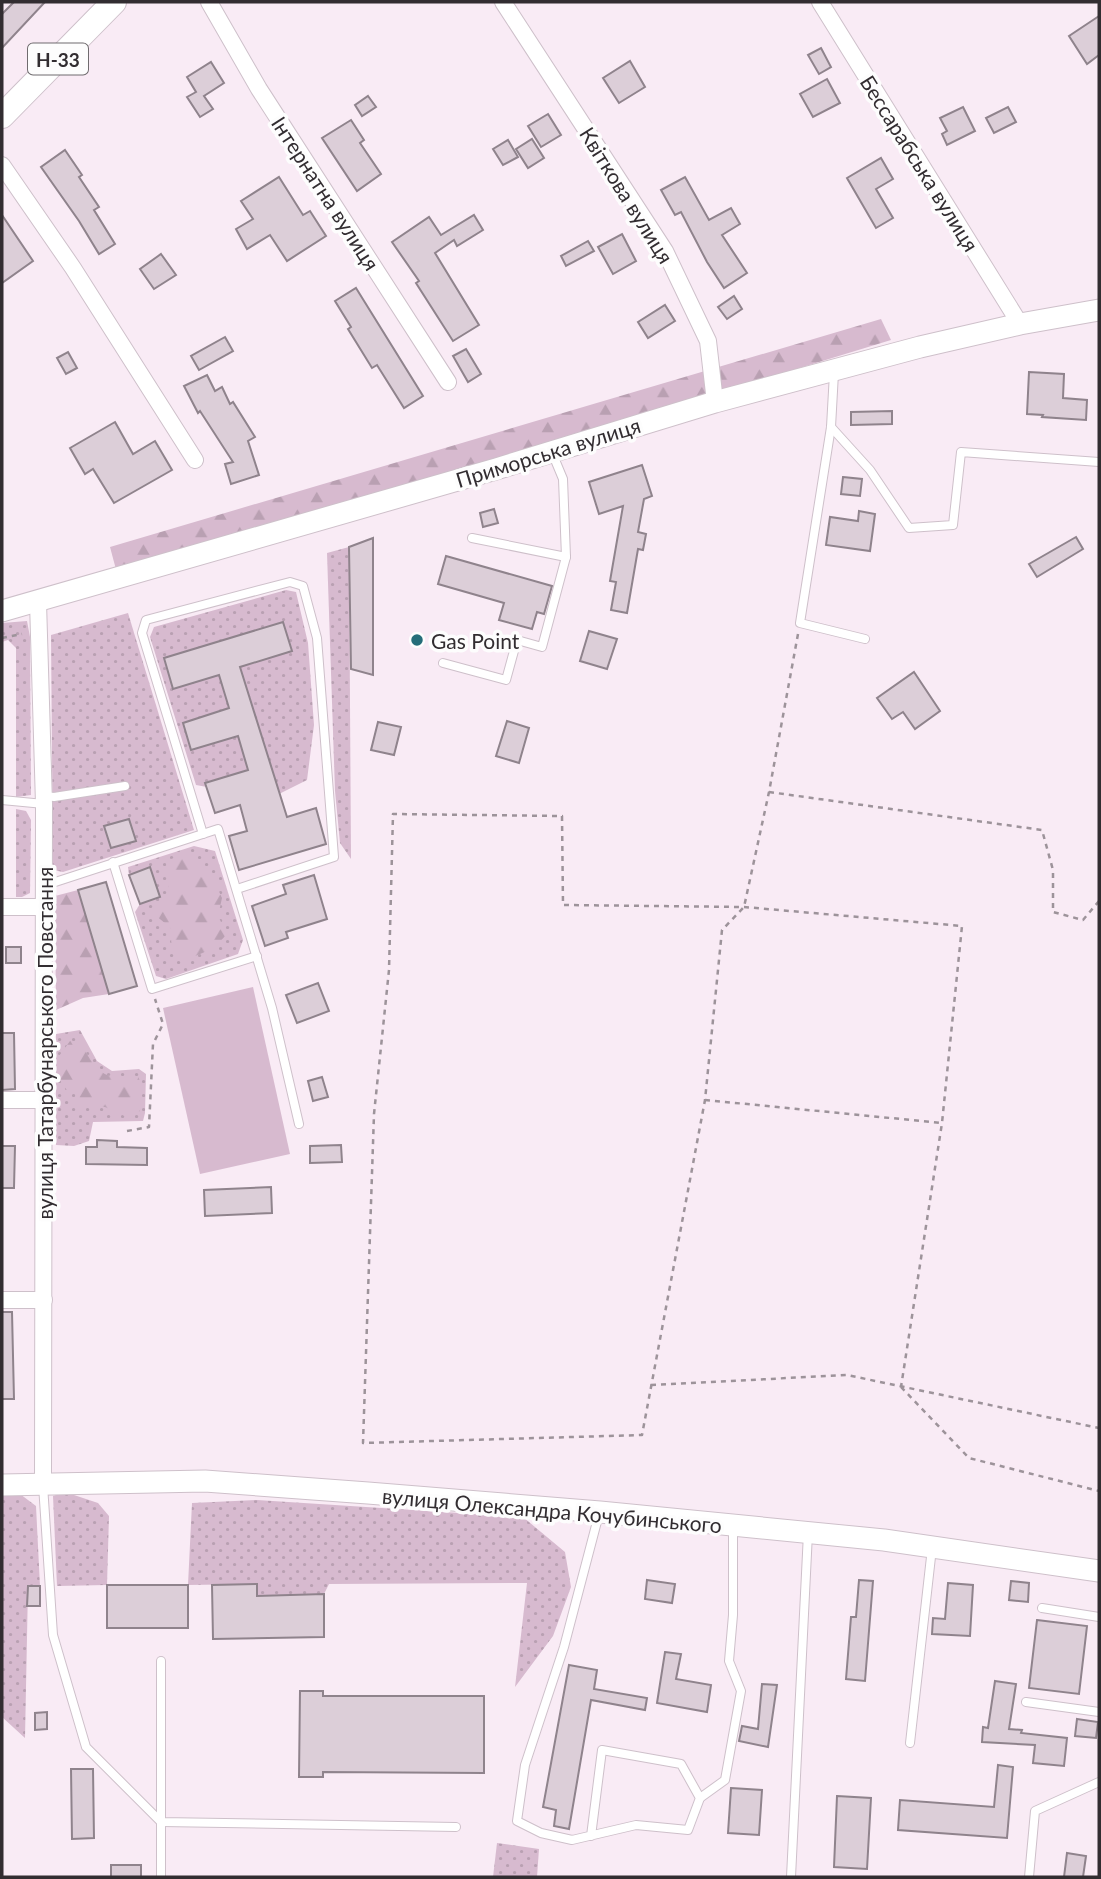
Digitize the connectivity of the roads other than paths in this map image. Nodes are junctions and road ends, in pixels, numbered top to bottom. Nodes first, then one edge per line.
1 (114, 2) edge
2 (209, 2) edge
3 (503, 2) edge
4 (820, 2) edge
5 (2, 116) edge
6 (2, 165) edge
7 (1099, 310) edge
8 (1020, 324) junction
9 (835, 370) junction
10 (448, 382) dead end
11 (715, 402) junction
12 (831, 427) junction
13 (552, 452) junction
14 (195, 460) dead end
15 (1099, 462) edge
16 (472, 538) dead end
17 (566, 557) junction
18 (38, 602) junction
19 (2, 611) edge
20 (865, 639) dead end
21 (443, 663) dead end
22 (125, 786) dead end
23 (2, 800) edge
24 (44, 800) junction
25 (203, 834) junction
26 (113, 862) junction
27 (43, 886) junction
28 (237, 889) junction
29 (43, 906) junction
30 (2, 907) edge
31 (257, 956) junction
32 (2, 1100) edge
33 (43, 1100) junction
34 (299, 1124) dead end
35 (2, 1300) edge
36 (44, 1300) junction
37 (2, 1485) edge
38 (43, 1485) junction
39 (600, 1512) junction
40 (733, 1526) junction
41 (808, 1533) junction
42 (932, 1546) junction
43 (1099, 1571) edge
44 (1042, 1608) dead end
45 (1099, 1617) edge
46 (161, 1661) dead end
47 (1026, 1702) dead end
48 (1099, 1712) edge
49 (910, 1743) dead end
50 (1099, 1782) edge
51 (700, 1798) junction
52 (161, 1822) junction
53 (456, 1827) dead end
54 (591, 1836) junction
55 (161, 1877) edge
56 (791, 1877) edge
57 (1029, 1877) edge

1 - 5 main road, Н-33
2 - 10 street, Інтернатна вулиця
3 - 11 street, Квіткова вулиця
4 - 8 street, Бессарабська вулиця
6 - 14 street
7 - 8 street, Приморська вулиця
8 - 9 street, Приморська вулиця
9 - 11 street, Приморська вулиця
9 - 12 lane
11 - 13 street, Приморська вулиця
12 - 15 lane
12 - 20 lane
13 - 17 lane
13 - 18 street, Приморська вулиця
16 - 17 lane
17 - 21 lane
18 - 19 street, Приморська вулиця
18 - 24 street, вулиця Татарбунарського Повстання
22 - 24 lane
23 - 24 lane
24 - 27 street, вулиця Татарбунарського Повстання
25 - 26 lane
25 - 28 lane
25 - 28 lane
26 - 27 lane
26 - 31 lane
27 - 29 street, вулиця Татарбунарського Повстання
28 - 31 lane
29 - 30 street
29 - 33 street, вулиця Татарбунарського Повстання
31 - 34 lane
32 - 33 street
33 - 36 street, вулиця Татарбунарського Повстання
35 - 36 street
36 - 38 street, вулиця Татарбунарського Повстання
37 - 38 street, вулиця Олександра Кочубинського
38 - 39 street, вулиця Олександра Кочубинського
38 - 52 lane
39 - 40 street, вулиця Олександра Кочубинського
39 - 54 lane
40 - 41 street, вулиця Олександра Кочубинського
40 - 51 lane
41 - 42 street, вулиця Олександра Кочубинського
41 - 56 lane
42 - 43 street, вулиця Олександра Кочубинського
42 - 49 lane
44 - 45 lane
46 - 52 lane
47 - 48 lane
50 - 57 lane
51 - 54 lane
51 - 54 lane
52 - 53 lane
52 - 55 lane

